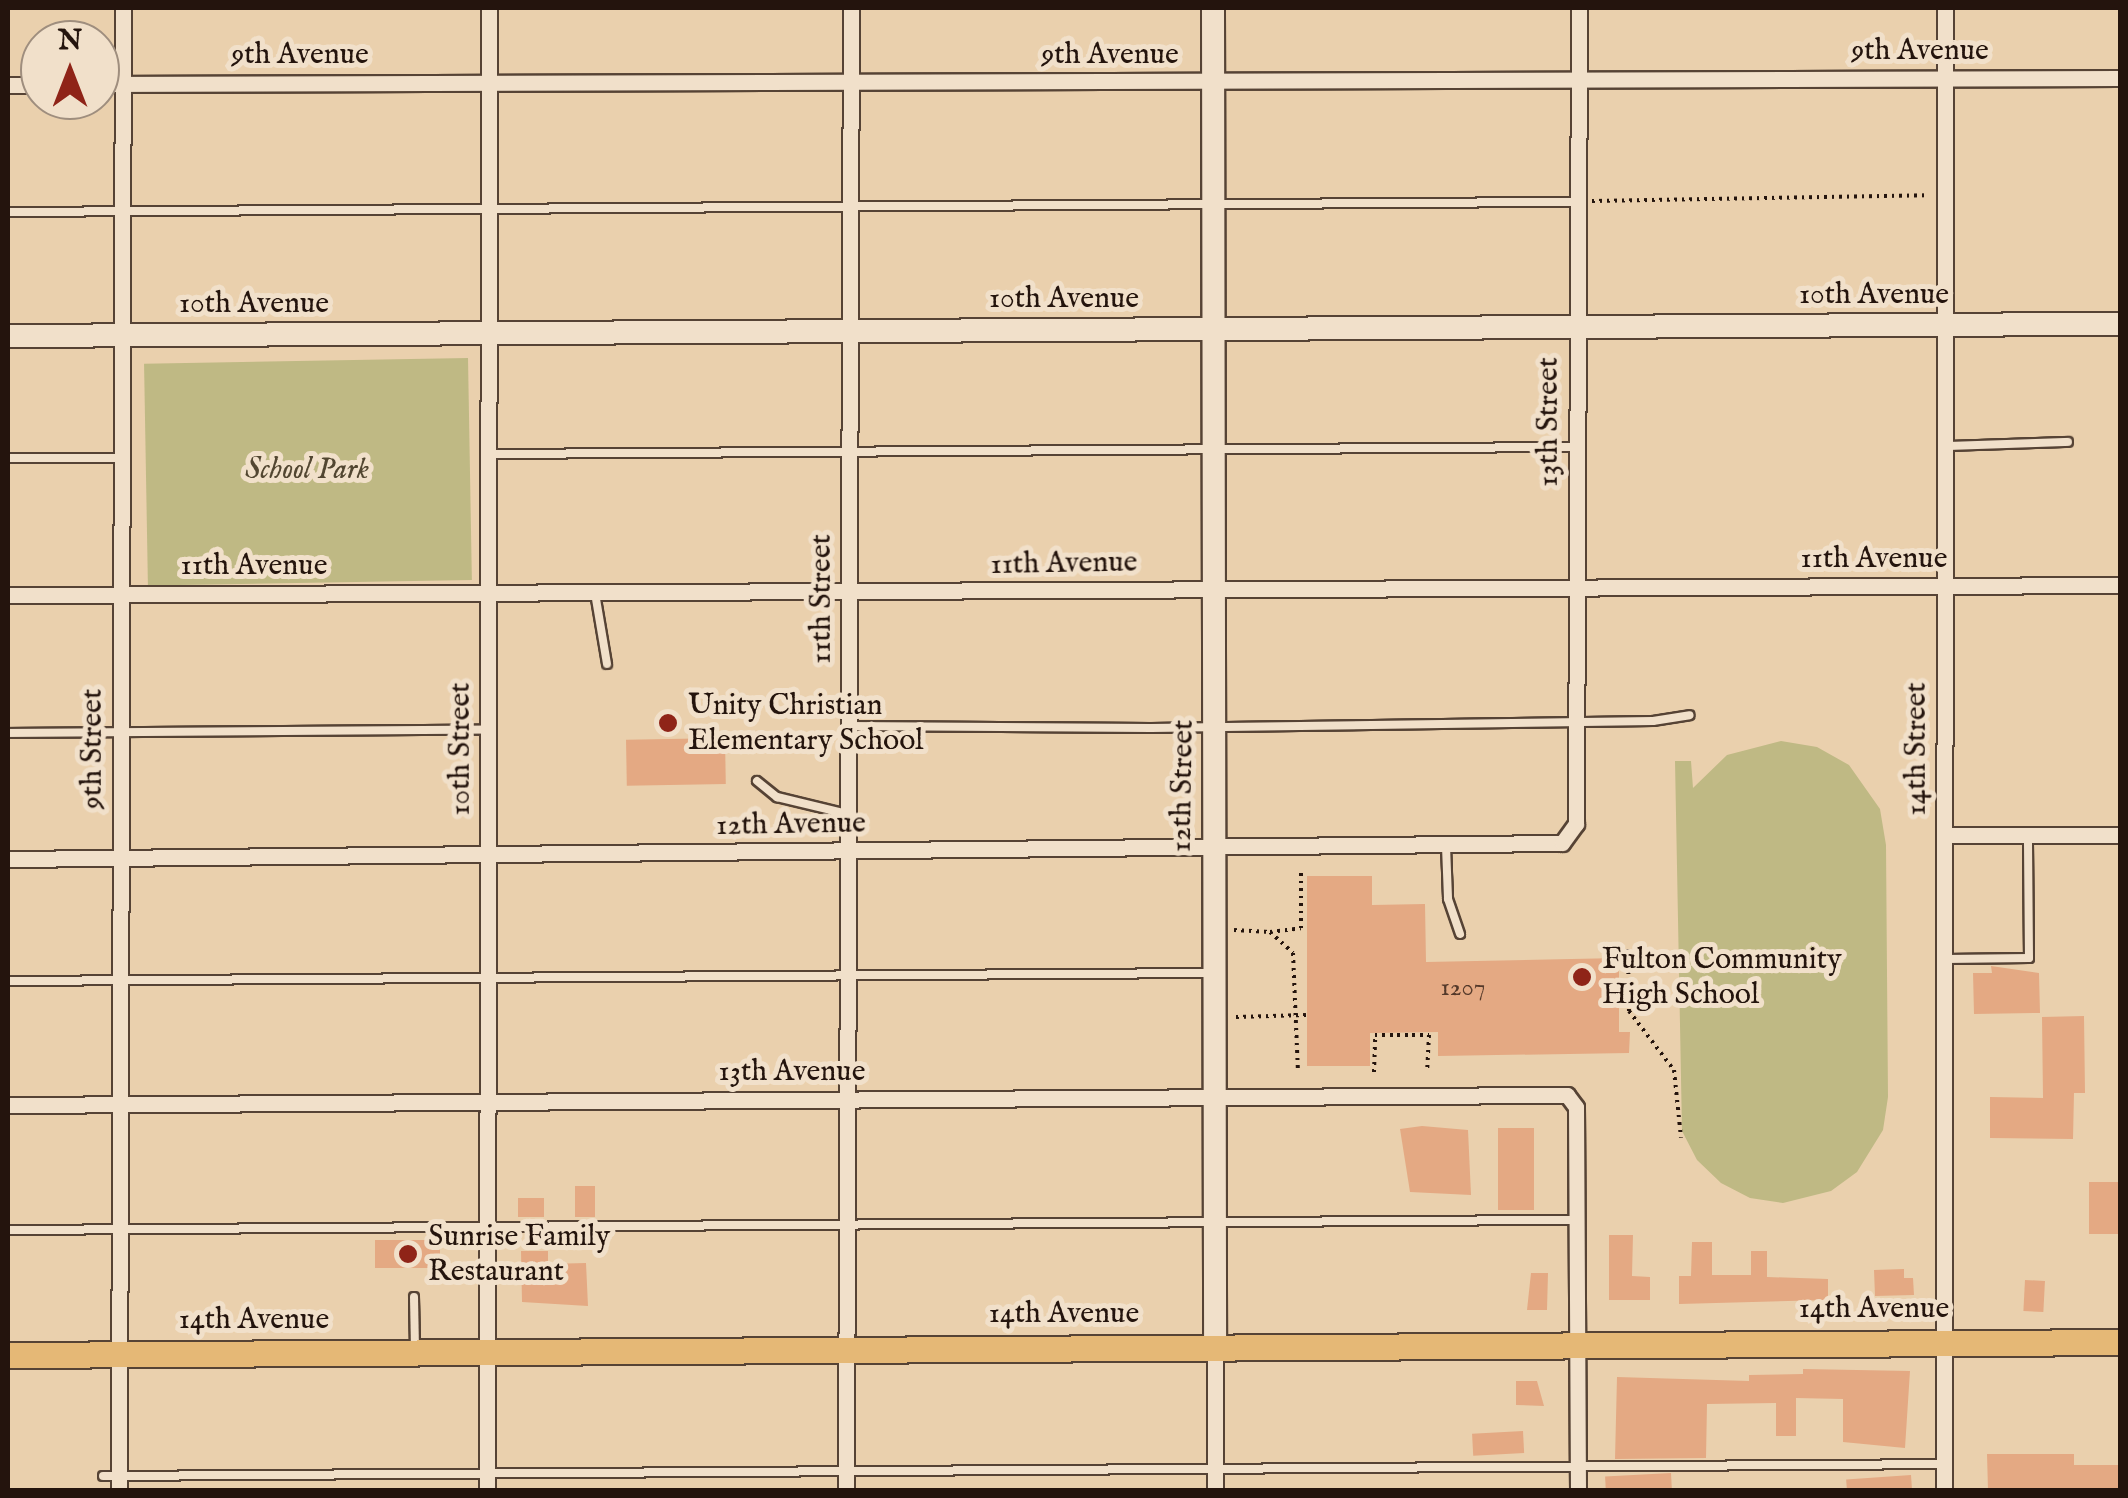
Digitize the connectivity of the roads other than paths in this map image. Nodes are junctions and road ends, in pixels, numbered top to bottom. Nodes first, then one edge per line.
1 (124, 8) edge
2 (489, 8) edge
3 (851, 8) edge
4 (1213, 8) edge
5 (1579, 8) edge
6 (1945, 8) edge
7 (1945, 78) junction
8 (2120, 78) edge
9 (1578, 80) junction
10 (489, 82) junction
11 (1214, 82) junction
12 (122, 84) junction
13 (850, 84) junction
14 (1578, 202) junction
15 (1214, 205) junction
16 (850, 207) junction
17 (489, 209) junction
18 (8, 212) edge
19 (122, 214) junction
20 (2120, 324) edge
21 (1945, 325) junction
22 (1577, 326) junction
23 (1214, 329) junction
24 (850, 330) junction
25 (490, 332) junction
26 (8, 336) edge
27 (124, 336) junction
28 (2068, 442) dead end
29 (1944, 446) junction
30 (1576, 447) junction
31 (850, 450) junction
32 (1214, 452) junction
33 (490, 454) junction
34 (8, 458) edge
35 (122, 458) junction
36 (2120, 585) edge
37 (1944, 586) junction
38 (1576, 588) junction
39 (1214, 589) junction
40 (490, 593) junction
41 (595, 593) junction
42 (119, 594) junction
43 (849, 594) junction
44 (8, 595) edge
45 (608, 664) dead end
46 (1690, 715) dead end
47 (1576, 720) junction
48 (1214, 725) junction
49 (849, 726) junction
50 (488, 730) junction
51 (8, 734) edge
52 (120, 734) junction
53 (757, 781) dead end
54 (848, 814) junction
55 (1944, 835) junction
56 (1572, 836) joint
57 (2028, 836) junction
58 (2120, 836) edge
59 (1446, 846) junction
60 (1212, 848) junction
61 (848, 852) junction
62 (490, 855) junction
63 (8, 858) edge
64 (120, 858) junction
65 (1460, 934) dead end
66 (1944, 959) junction
67 (1214, 973) junction
68 (848, 975) junction
69 (121, 979) junction
70 (485, 979) junction
71 (8, 981) edge
72 (1212, 1098) junction
73 (847, 1100) junction
74 (486, 1102) junction
75 (8, 1105) edge
76 (120, 1105) junction
77 (1573, 1220) junction
78 (1215, 1221) junction
79 (486, 1223) junction
80 (847, 1223) junction
81 (121, 1227) junction
82 (8, 1230) edge
83 (414, 1298) dead end
84 (1944, 1341) junction
85 (2120, 1342) edge
86 (1575, 1343) junction
87 (1215, 1346) junction
88 (846, 1348) junction
89 (486, 1351) junction
90 (415, 1352) junction
91 (8, 1354) edge
92 (121, 1354) junction
93 (1578, 1464) junction
94 (1944, 1464) junction
95 (1214, 1469) junction
96 (486, 1473) junction
97 (846, 1473) junction
98 (114, 1481) edge
99 (487, 1490) edge
100 (846, 1490) edge
101 (1214, 1490) edge
102 (1578, 1490) edge
103 (1944, 1490) edge

1 - 12 street, 9th Street
2 - 10 street, 10th Street
3 - 13 street, 11th Street
4 - 11 street, 12th Street
5 - 9 street, 13th Street
6 - 7 street, 14th Street
7 - 8 street, 9th Avenue
7 - 9 street, 9th Avenue
7 - 21 street, 14th Street
9 - 11 street, 9th Avenue
9 - 14 street, 13th Street
10 - 12 street, 9th Avenue
10 - 13 street, 9th Avenue
10 - 17 street, 10th Street
11 - 13 street, 9th Avenue
11 - 15 street, 12th Street
12 - 19 street, 9th Street
13 - 16 street, 11th Street
14 - 15 lane
14 - 22 street, 13th Street
15 - 16 lane
15 - 23 street, 12th Street
16 - 17 lane
16 - 24 street, 11th Street
17 - 19 lane
17 - 25 street, 10th Street
18 - 19 lane
19 - 27 street, 9th Street
20 - 21 street, 10th Avenue
21 - 22 street, 10th Avenue
21 - 29 street, 14th Street
22 - 23 street, 10th Avenue
22 - 30 street, 13th Street
23 - 24 street, 10th Avenue
23 - 32 street, 12th Street
24 - 25 street, 10th Avenue
24 - 31 street, 11th Street
25 - 27 street, 10th Avenue
25 - 33 street, 10th Street
26 - 27 street, 10th Avenue
27 - 35 street, 9th Street
28 - 29 lane
29 - 37 street, 14th Street
30 - 32 lane
30 - 38 street, 13th Street
31 - 32 lane
31 - 33 lane
31 - 43 street, 11th Street
32 - 39 street, 12th Street
33 - 40 street, 10th Street
34 - 35 lane
35 - 42 street, 9th Street
36 - 37 street, 11th Avenue
37 - 38 street, 11th Avenue
37 - 55 street, 14th Street
38 - 39 street, 11th Avenue
38 - 47 street, 13th Street
39 - 43 street, 11th Avenue
39 - 48 street, 12th Street
40 - 41 street, 11th Avenue
40 - 42 street, 11th Avenue
40 - 50 street, 10th Street
41 - 43 street, 11th Avenue
41 - 45 lane
42 - 44 street, 11th Avenue
42 - 52 street, 9th Street
43 - 49 street, 11th Street
46 - 47 lane
47 - 48 lane
47 - 56 street, 13th Street
48 - 49 lane
48 - 60 street, 12th Street
49 - 54 street, 11th Street
50 - 52 lane
50 - 62 street, 10th Street
51 - 52 lane
52 - 64 street, 9th Street
53 - 54 lane
54 - 61 street, 11th Street
55 - 57 street
55 - 66 street, 14th Street
56 - 59 street, 12th Avenue
57 - 58 street
57 - 66 lane
59 - 60 street, 12th Avenue
59 - 65 lane
60 - 61 street, 12th Avenue
60 - 67 street, 12th Street
61 - 62 street, 12th Avenue
61 - 68 street, 11th Street
62 - 64 street, 12th Avenue
62 - 70 street, 10th Street
63 - 64 street, 12th Avenue
64 - 69 street, 9th Street
66 - 84 street, 14th Street
67 - 68 lane
67 - 72 street, 12th Street
68 - 70 lane
68 - 73 street, 11th Street
69 - 70 lane
69 - 71 lane
69 - 76 street, 9th Street
70 - 74 street, 10th Street
72 - 73 street, 13th Avenue
72 - 77 street, 13th Avenue
72 - 78 street, 12th Street
73 - 74 street, 13th Avenue
73 - 80 street, 11th Street
74 - 76 street, 13th Avenue
74 - 79 street, 10th Street
75 - 76 street, 13th Avenue
76 - 81 street, 9th Street
77 - 78 lane
77 - 86 street
78 - 80 lane
78 - 87 street, 12th Street
79 - 80 lane
79 - 81 lane
79 - 89 street, 10th Street
80 - 88 street, 11th Street
81 - 82 lane
81 - 92 street, 9th Street
83 - 90 lane
84 - 85 main road, 14th Avenue
84 - 86 main road, 14th Avenue
84 - 94 street, 14th Street
86 - 87 main road, 14th Avenue
86 - 93 street
87 - 88 main road, 14th Avenue
87 - 95 street, 12th Street
88 - 89 main road, 14th Avenue
88 - 97 street, 11th Street
89 - 90 main road, 14th Avenue
89 - 96 street, 10th Street
90 - 92 main road, 14th Avenue
91 - 92 main road, 14th Avenue
92 - 98 street, 9th Street
93 - 94 lane
93 - 95 lane
93 - 102 street
94 - 103 street, 14th Street
95 - 97 lane
95 - 101 street, 12th Street
96 - 97 lane
96 - 98 lane
96 - 99 street, 10th Street
97 - 100 street, 11th Street

